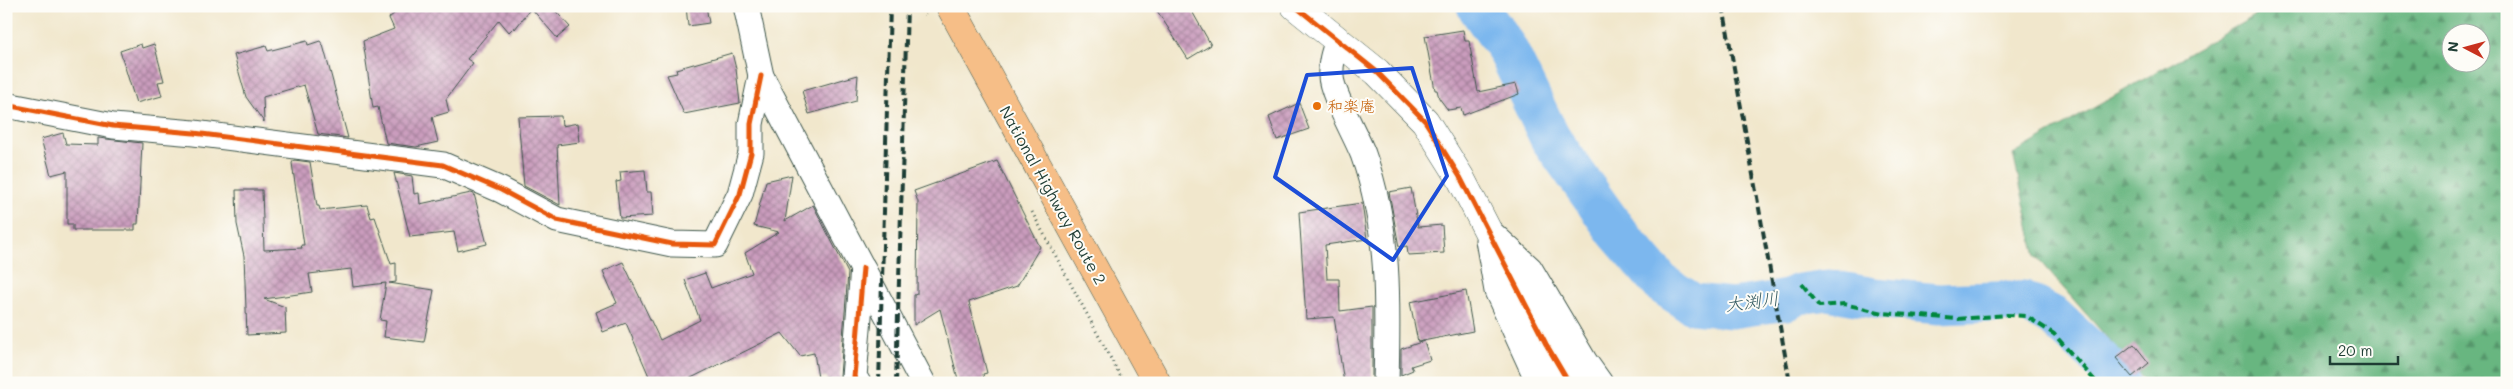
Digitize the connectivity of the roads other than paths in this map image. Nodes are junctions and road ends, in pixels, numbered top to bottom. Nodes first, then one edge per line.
1 (746, 6) edge
2 (950, 6) edge
3 (1295, 6) edge
4 (1338, 40) junction
5 (761, 76) junction
6 (6, 105) edge
7 (1486, 228) junction
8 (862, 268) junction
9 (858, 383) edge
10 (923, 383) edge
11 (1157, 383) edge
12 (1386, 383) edge
13 (1539, 383) edge
14 (1569, 383) edge
15 (1600, 383) edge

1 - 5 street
2 - 11 highway, National Highway Route 2
3 - 4 street
4 - 7 street
4 - 12 street
5 - 6 street
5 - 8 street
7 - 13 street
7 - 14 street
7 - 15 street
8 - 9 street
8 - 10 street

